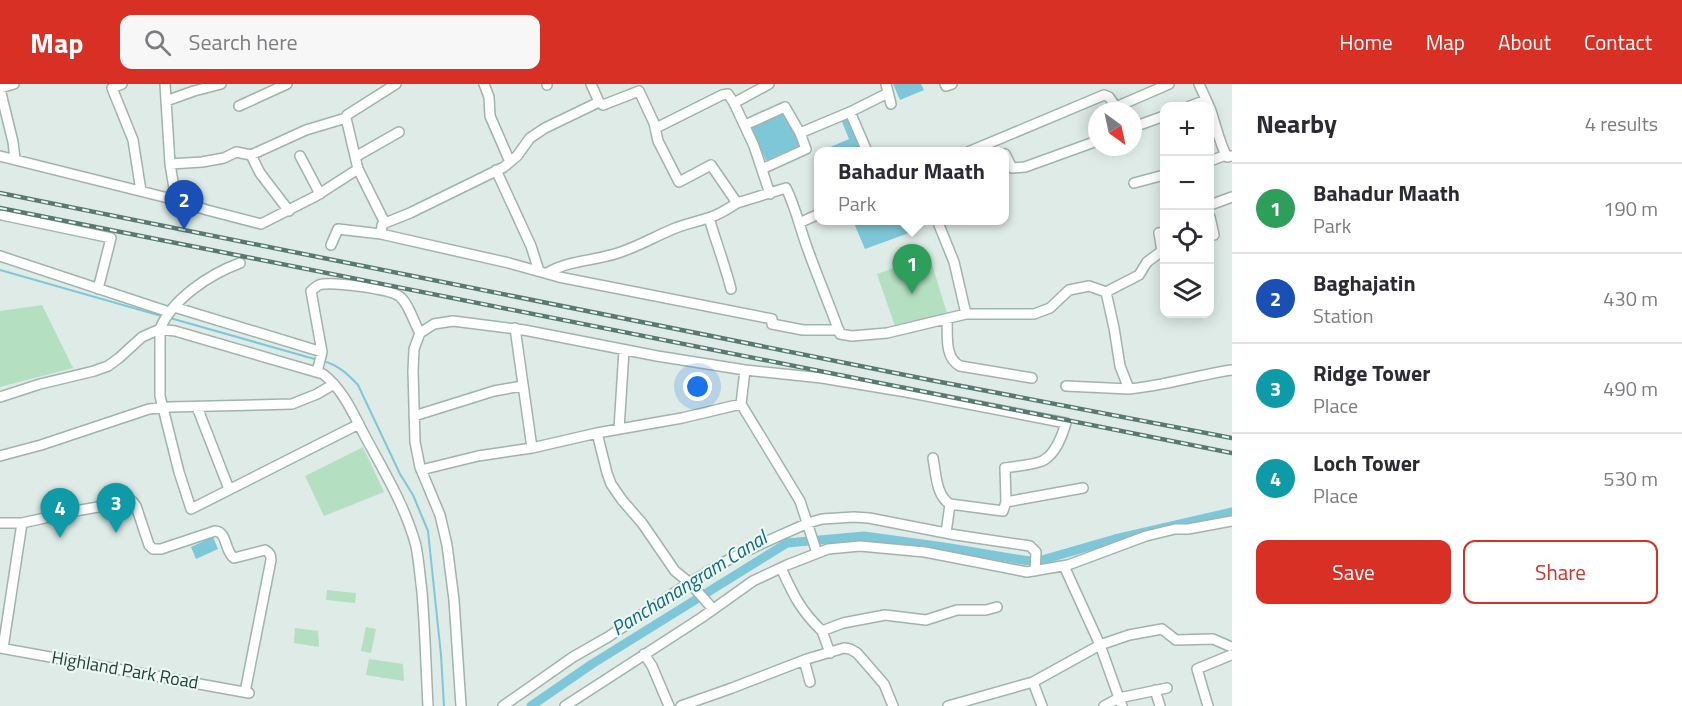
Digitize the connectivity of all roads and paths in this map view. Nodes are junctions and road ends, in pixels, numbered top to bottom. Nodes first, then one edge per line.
1 (14, 84) edge
2 (122, 84) edge
3 (165, 84) edge
4 (221, 84) edge
5 (396, 84) edge
6 (484, 84) edge
7 (591, 84) edge
8 (769, 84) edge
9 (945, 84) edge
10 (952, 84) edge
11 (1169, 84) edge
12 (1199, 84) edge
13 (283, 85) edge
14 (887, 88) edge
15 (0, 89) edge
16 (166, 101) junction
17 (600, 102) junction
18 (1112, 102) edge
19 (1132, 102) edge
20 (1207, 102) edge
21 (734, 103) junction
22 (891, 104) dead end
23 (239, 106) dead end
24 (850, 112) junction
25 (1160, 117) edge
26 (346, 118) junction
27 (1142, 124) dead end
28 (1214, 124) edge
29 (745, 125) junction
30 (656, 128) junction
31 (399, 132) dead end
32 (800, 134) junction
33 (998, 139) junction
34 (1088, 144) edge
35 (865, 147) edge
36 (980, 147) edge
37 (1001, 147) edge
38 (251, 154) junction
39 (1229, 155) edge
40 (0, 156) edge
41 (300, 156) dead end
42 (355, 157) junction
43 (15, 159) junction
44 (1214, 160) edge
45 (510, 162) junction
46 (1009, 162) edge
47 (170, 164) junction
48 (358, 169) junction
49 (762, 169) junction
50 (496, 170) junction
51 (1160, 177) edge
52 (1134, 183) dead end
53 (141, 191) junction
54 (320, 194) junction
55 (770, 194) junction
56 (1232, 197) edge
57 (176, 200) junction
58 (737, 203) junction
59 (1214, 203) edge
60 (289, 211) junction
61 (2, 215) dead end
62 (814, 216) edge
63 (709, 218) junction
64 (250, 221) junction
65 (385, 223) junction
66 (799, 223) junction
67 (939, 225) edge
68 (247, 232) dead end
69 (381, 234) junction
70 (331, 245) dead end
71 (1160, 252) edge
72 (0, 256) edge
73 (240, 263) dead end
74 (543, 272) junction
75 (98, 289) junction
76 (731, 289) dead end
77 (1106, 292) junction
78 (966, 314) junction
79 (166, 317) junction
80 (947, 320) junction
81 (515, 328) junction
82 (418, 329) junction
83 (839, 330) junction
84 (624, 350) junction
85 (322, 352) junction
86 (317, 370) junction
87 (745, 370) junction
88 (1232, 370) edge
89 (1032, 378) dead end
90 (334, 384) junction
91 (522, 386) junction
92 (1066, 386) dead end
93 (1129, 389) junction
94 (0, 397) edge
95 (741, 404) junction
96 (197, 406) junction
97 (162, 408) junction
98 (414, 416) junction
99 (359, 424) junction
100 (619, 429) junction
101 (597, 433) junction
102 (532, 448) junction
103 (0, 456) edge
104 (933, 459) dead end
105 (422, 470) junction
106 (1083, 488) dead end
107 (229, 489) junction
108 (1006, 502) junction
109 (950, 504) junction
110 (1232, 521) edge
111 (0, 523) edge
112 (22, 523) junction
113 (809, 527) junction
114 (946, 533) junction
115 (815, 549) junction
116 (1064, 566) junction
117 (781, 568) junction
118 (1035, 568) junction
119 (690, 583) junction
120 (997, 607) dead end
121 (713, 609) junction
122 (822, 631) junction
123 (1100, 645) junction
124 (1, 648) edge
125 (1231, 651) edge
126 (830, 653) junction
127 (644, 654) junction
128 (804, 660) junction
129 (1033, 681) junction
130 (810, 682) dead end
131 (1167, 688) dead end
132 (1155, 690) junction
133 (970, 702) edge
134 (1120, 702) edge
135 (428, 706) edge
136 (461, 706) edge
137 (503, 706) edge
138 (565, 706) edge
139 (669, 706) edge
140 (681, 706) edge
141 (893, 706) edge
142 (948, 706) edge
143 (1042, 706) edge
144 (1104, 706) edge
145 (1160, 706) edge
146 (1208, 706) edge

1 - 15 street
2 - 53 street
3 - 16 street
4 - 16 street
5 - 26 street
6 - 45 street
7 - 17 street
8 - 21 street
9 - 10 street
11 - 19 street
12 - 20 street
13 - 23 street
14 - 22 street
14 - 24 street
15 - 43 street
16 - 47 street
17 - 30 street
17 - 45 street
18 - 33 street
21 - 29 street
21 - 30 street
24 - 32 street
24 - 35 street
25 - 27 street
26 - 38 street
26 - 42 street
28 - 39 street
29 - 32 street
29 - 49 street
30 - 58 street
31 - 42 street
32 - 49 street
33 - 36 street
33 - 37 street
34 - 46 street
38 - 47 street
38 - 60 street
39 - 44 street
40 - 43 street
41 - 54 street
42 - 48 street
43 - 53 street
45 - 50 street
47 - 57 street
48 - 54 street
48 - 65 street
49 - 55 street
50 - 65 street
50 - 74 street
51 - 52 street
53 - 57 street
54 - 60 street
55 - 58 street
55 - 66 street
56 - 59 street
57 - 64 street
58 - 63 street
60 - 64 street
61 - 75 street
62 - 66 street
63 - 74 street
63 - 76 street
64 - 68 street
65 - 69 street
66 - 83 street
67 - 78 street
69 - 70 street
69 - 74 street
71 - 77 street
72 - 75 street
73 - 79 street
74 - 83 street
75 - 79 street
77 - 78 street
77 - 93 street
78 - 80 street
79 - 85 street
79 - 86 street
79 - 94 street
79 - 97 street
80 - 83 street
80 - 89 street
81 - 82 street
81 - 84 street
81 - 91 street
82 - 85 street
82 - 98 street
84 - 87 street
84 - 100 street
85 - 86 street
86 - 90 street
87 - 95 street
87 - 108 street
88 - 93 street
90 - 96 street
90 - 99 street
91 - 98 street
91 - 102 street
92 - 93 street
95 - 100 street
95 - 113 street
96 - 97 street
96 - 107 street
97 - 103 street
97 - 107 street
98 - 105 street
99 - 107 street
99 - 135 street
100 - 101 street
101 - 102 street
101 - 119 street
102 - 105 street
104 - 109 street
105 - 136 street
106 - 108 street
108 - 109 street
109 - 114 street
110 - 116 street
111 - 112 street
112 - 124 street
112 - 124 street, Highland Park Road
113 - 114 street
113 - 115 street
113 - 119 street
114 - 118 street
115 - 117 street
115 - 118 street
116 - 118 street
116 - 123 street
117 - 121 street
117 - 122 street
119 - 121 street
119 - 137 street
120 - 122 street
121 - 127 street
122 - 126 street
123 - 125 street
123 - 129 street
123 - 134 street
125 - 146 street
126 - 128 street
126 - 141 street
127 - 138 street
127 - 139 street
128 - 130 street
128 - 140 street
129 - 133 street
129 - 143 street
131 - 132 street
132 - 134 street
132 - 145 street
133 - 142 street
134 - 144 street

